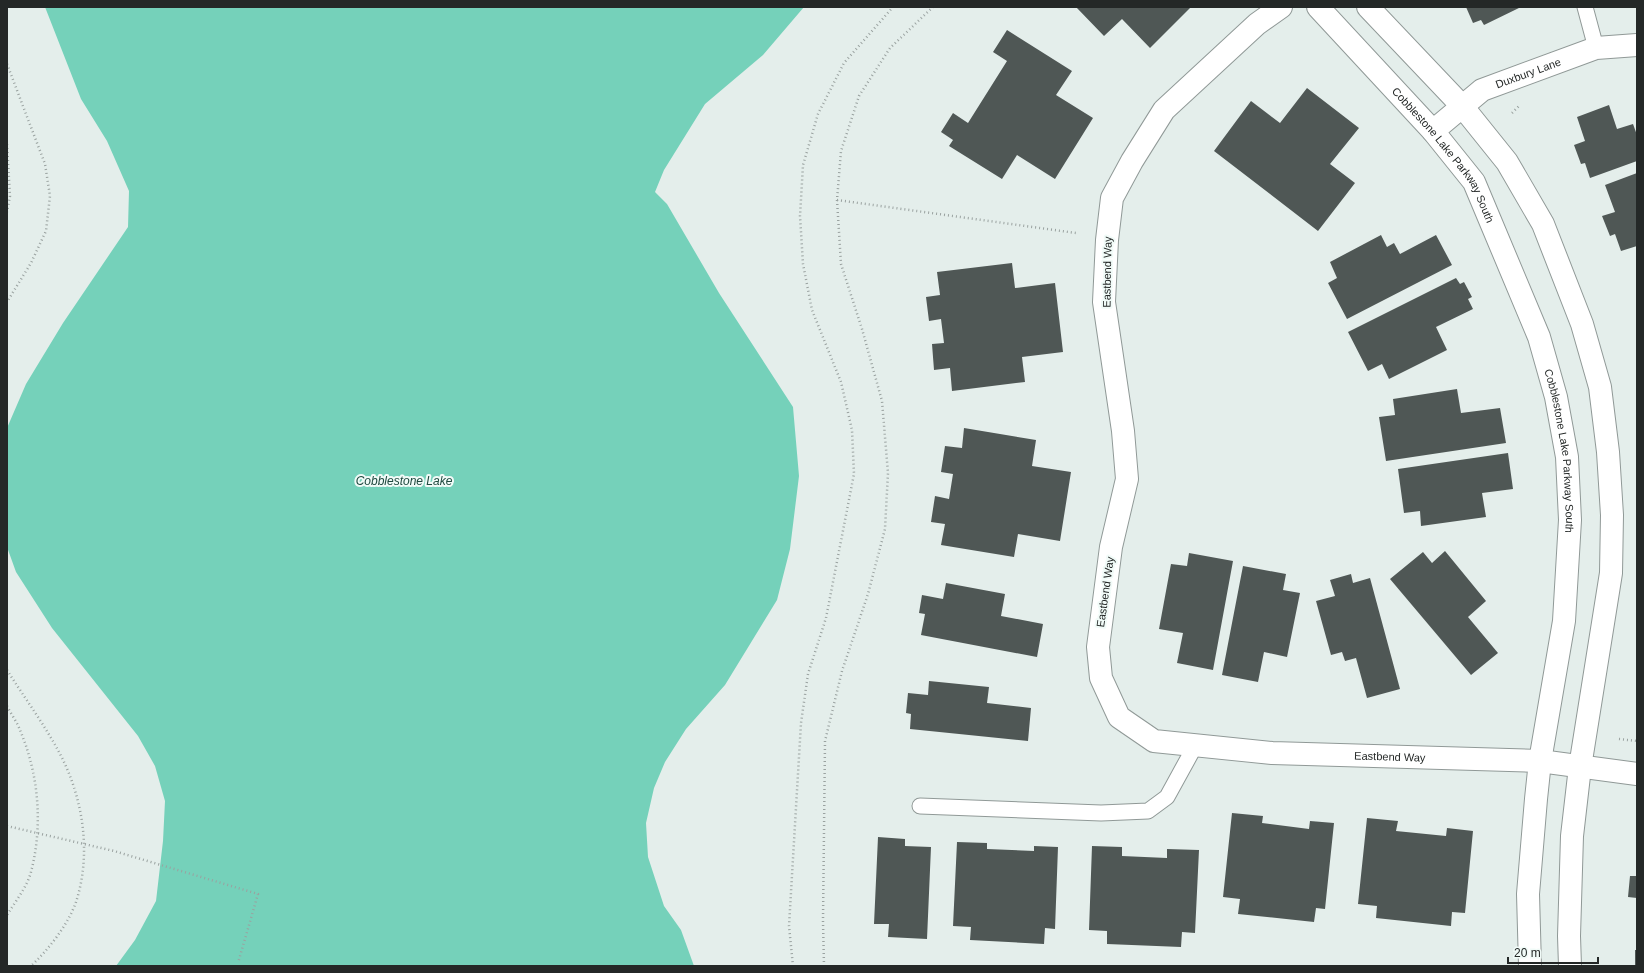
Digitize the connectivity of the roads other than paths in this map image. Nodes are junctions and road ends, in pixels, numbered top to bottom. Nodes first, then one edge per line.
1 (1281, 7) edge
2 (1318, 7) edge
3 (1368, 7) edge
4 (1585, 7) edge
5 (1637, 45) edge
6 (1596, 48) junction
7 (1462, 106) junction
8 (1433, 130) junction
9 (1195, 746) junction
10 (1540, 761) junction
11 (1580, 767) junction
12 (1637, 774) edge
13 (920, 806) dead end
14 (1530, 966) edge
15 (1570, 966) edge

1 - 9 street, Eastbend Way
2 - 8 street, Cobblestone Lake Parkway South
3 - 7 street
4 - 6 lane
5 - 6 street, Duxbury Lane
6 - 7 street, Duxbury Lane
7 - 8 street, Duxbury Lane
7 - 11 street
8 - 10 street, Cobblestone Lake Parkway South
9 - 10 street, Eastbend Way
9 - 13 lane
10 - 11 street, Eastbend Way
10 - 14 street, Cobblestone Lake Parkway South
11 - 12 street, Eastbend Way
11 - 15 street

